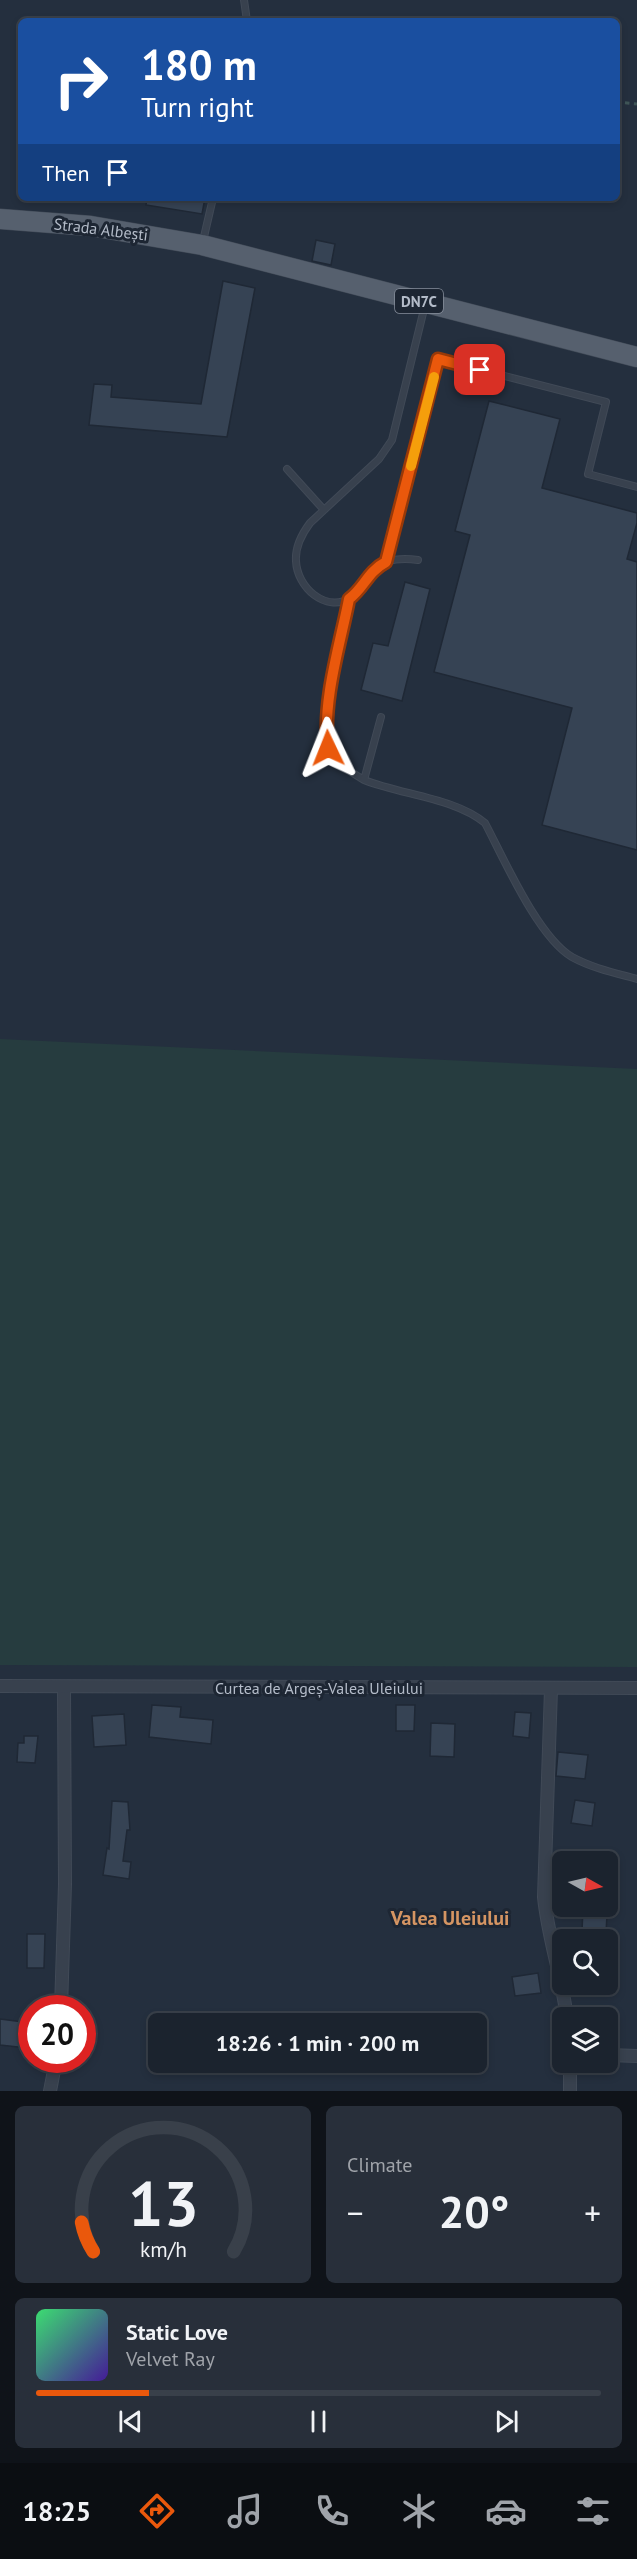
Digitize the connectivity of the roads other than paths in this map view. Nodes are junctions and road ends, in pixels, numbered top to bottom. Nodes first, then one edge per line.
1 (244, 0) edge
2 (247, 18) edge
3 (212, 201) edge
4 (0, 219) edge
5 (202, 245) junction
6 (425, 303) junction
7 (637, 357) edge
8 (287, 469) dead end
9 (637, 487) edge
10 (324, 510) junction
11 (418, 560) dead end
12 (386, 562) junction
13 (349, 599) junction
14 (381, 717) dead end
15 (364, 780) junction
16 (637, 979) edge
17 (0, 1686) edge
18 (64, 1686) junction
19 (551, 1689) junction
20 (637, 1689) edge
21 (62, 1995) edge
22 (566, 2007) edge
23 (618, 2055) edge
24 (637, 2056) edge
25 (53, 2073) edge
26 (570, 2073) edge
27 (50, 2091) edge
28 (570, 2091) edge

1 - 2 lane
3 - 5 lane
4 - 5 main road, Strada Albești / DN7C
5 - 6 main road, DN7C
6 - 7 main road, DN7C
6 - 10 lane
8 - 10 lane
9 - 12 lane
10 - 13 lane
11 - 12 lane
12 - 13 lane
13 - 15 lane
14 - 15 lane
15 - 16 lane
17 - 18 street, Curtea de Argeș-Valea Uleiului
18 - 19 street, Curtea de Argeș-Valea Uleiului
18 - 21 street
19 - 20 street, Curtea de Argeș-Valea Uleiului
19 - 22 street
23 - 24 street
25 - 27 street
26 - 28 street

